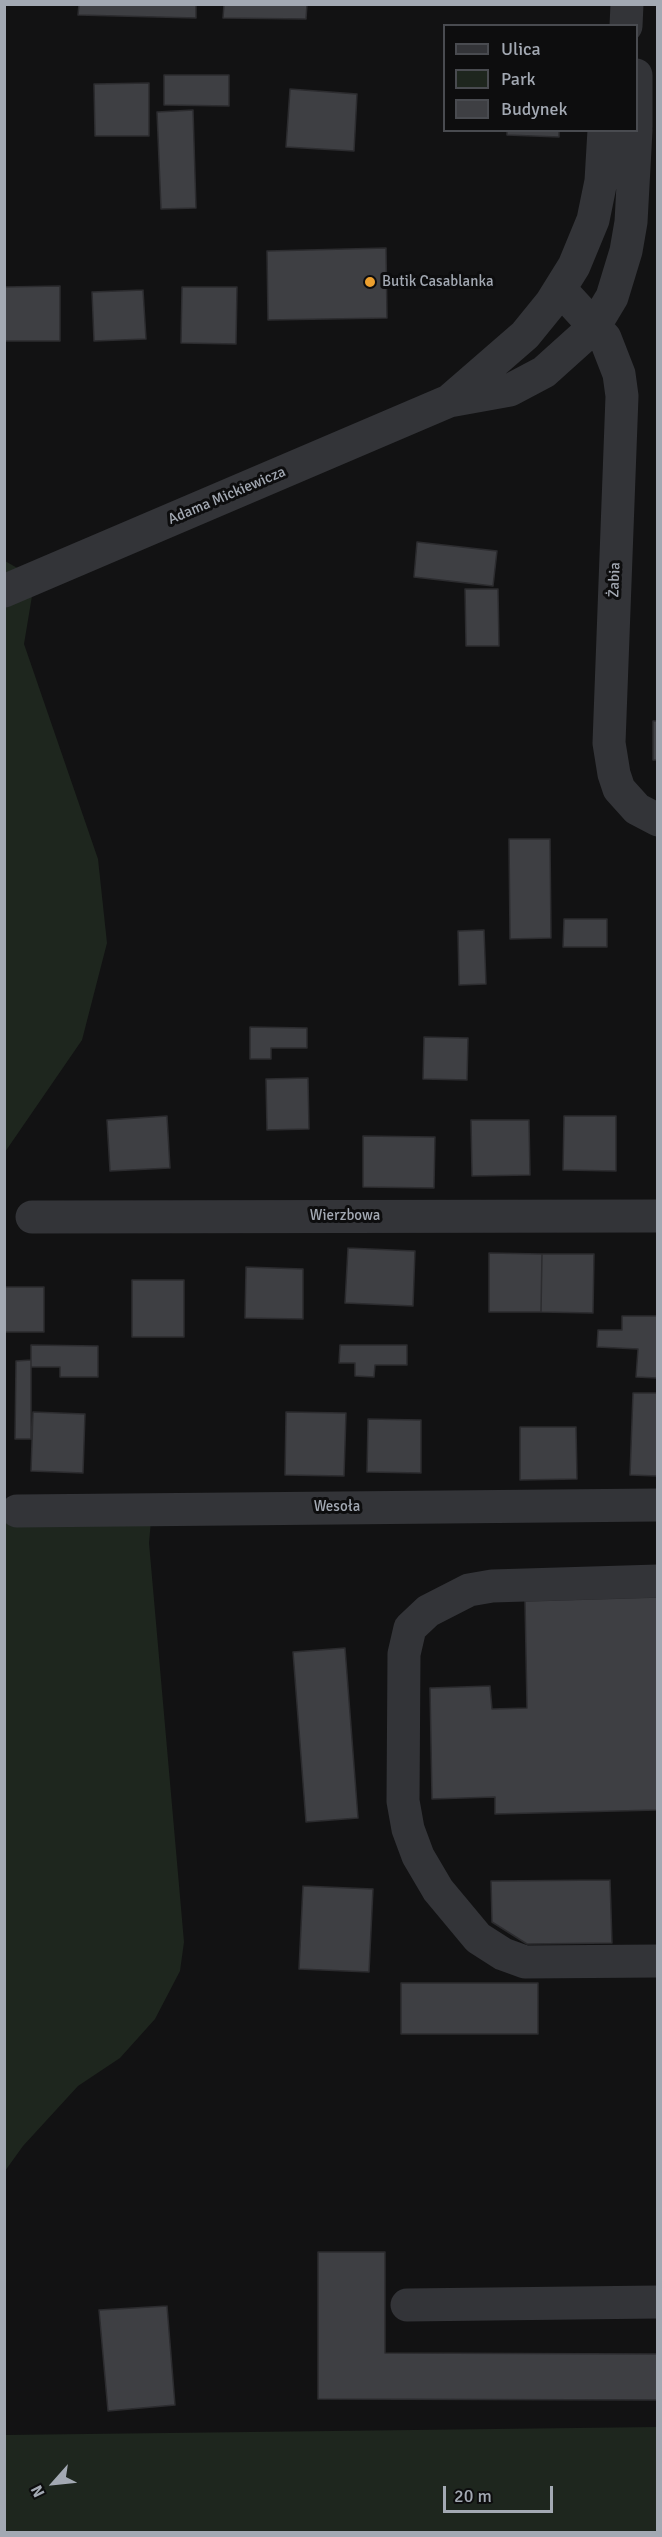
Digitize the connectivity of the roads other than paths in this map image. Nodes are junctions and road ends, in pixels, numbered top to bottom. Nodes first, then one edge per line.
1 (627, 4) edge
2 (626, 24) edge
3 (604, 132) edge
4 (636, 132) edge
5 (560, 289) junction
6 (594, 327) junction
7 (449, 401) junction
8 (4, 591) edge
9 (657, 820) edge
10 (657, 1216) edge
11 (32, 1217) dead end
12 (657, 1505) edge
13 (17, 1511) dead end
14 (657, 1581) edge
15 (657, 1961) edge
16 (657, 2302) edge
17 (406, 2305) dead end

1 - 2 street
3 - 5 street
4 - 6 street
5 - 6 street, Żabia
5 - 7 street, Adama Mickiewicza
6 - 7 street, Adama Mickiewicza
6 - 9 street, Żabia
7 - 8 street, Adama Mickiewicza
10 - 11 street, Wierzbowa
12 - 13 street, Wesoła
14 - 15 street
16 - 17 street

